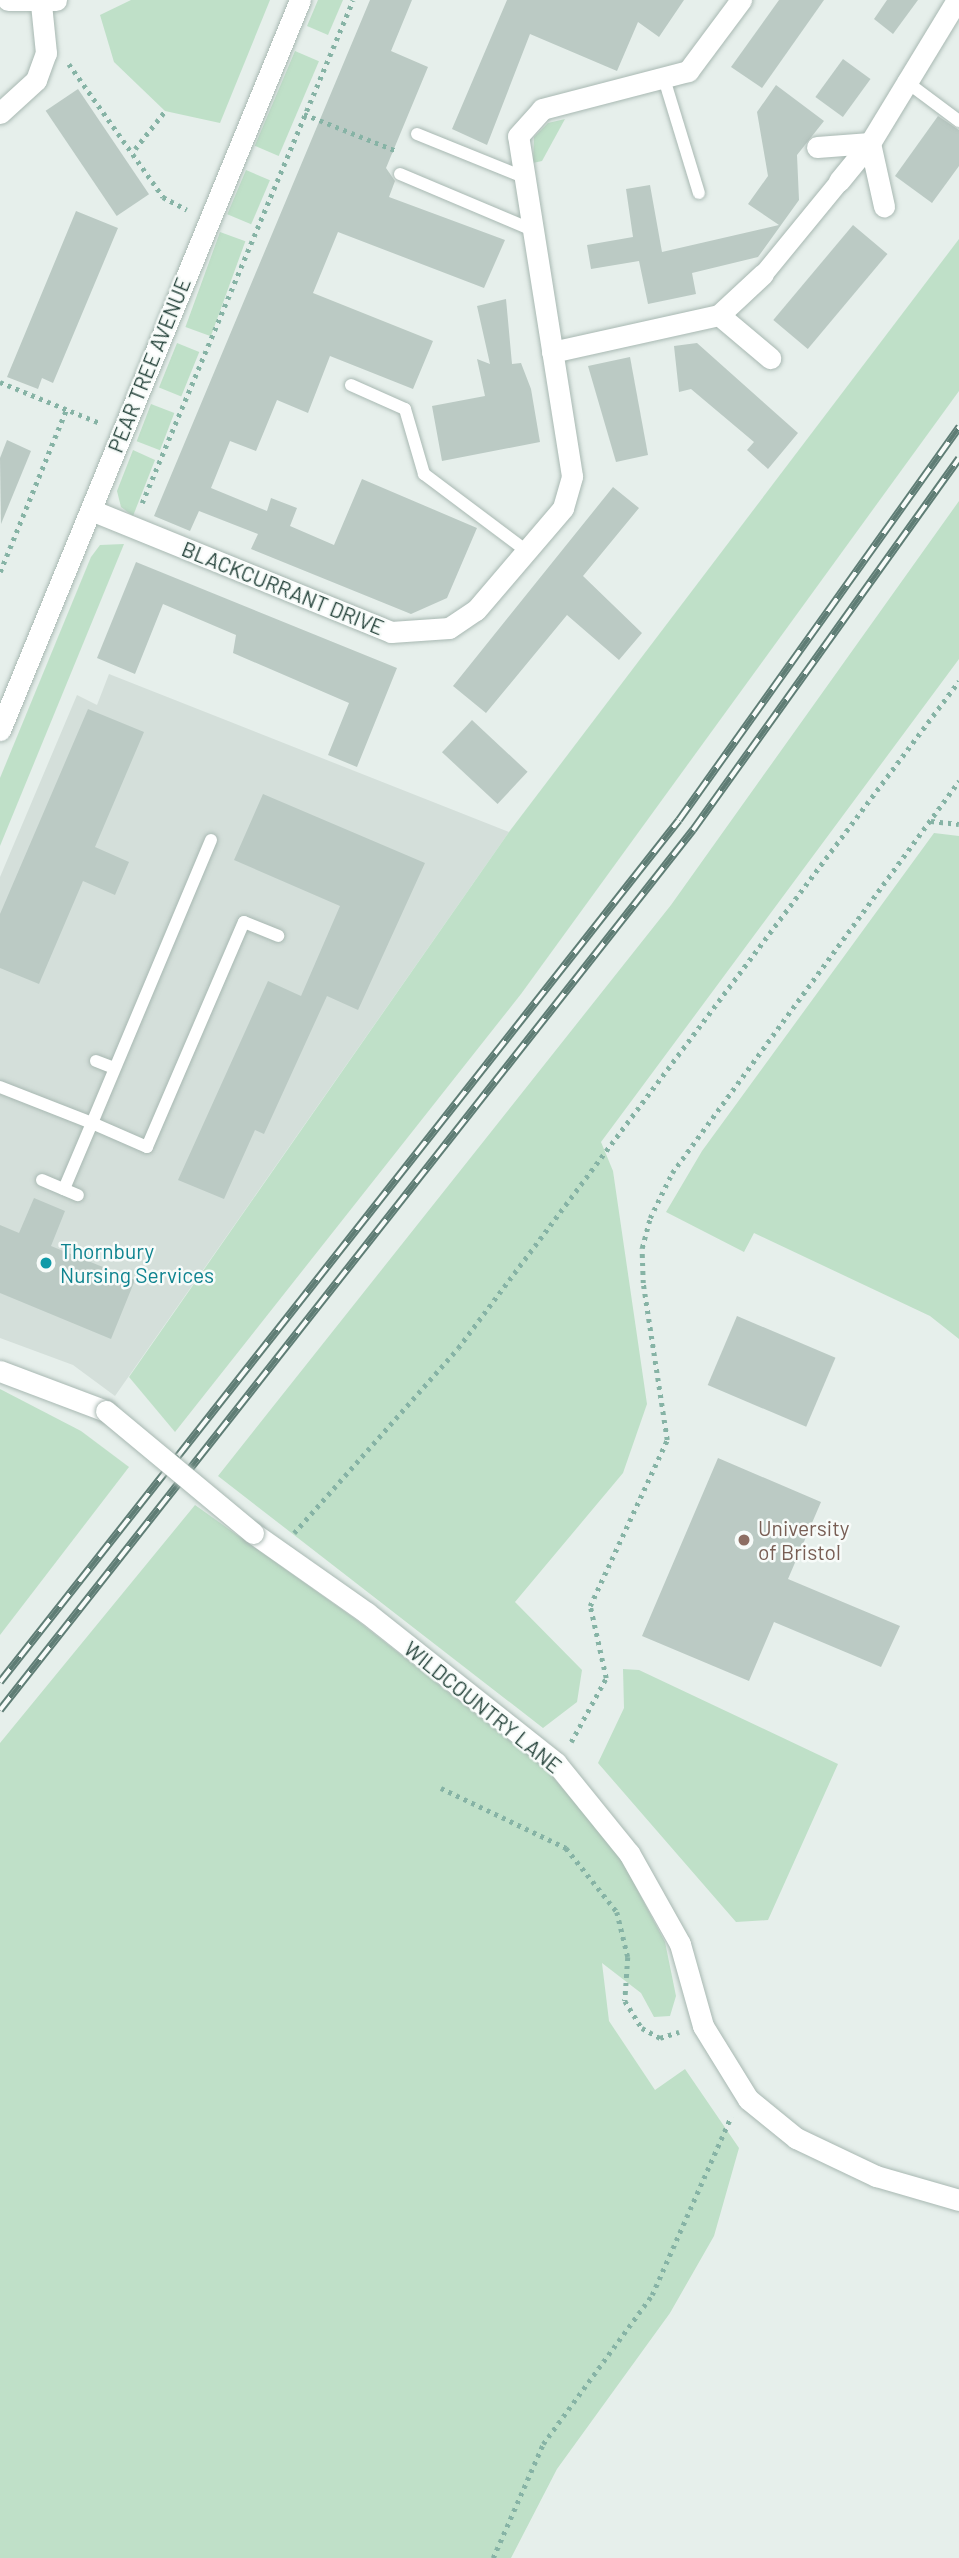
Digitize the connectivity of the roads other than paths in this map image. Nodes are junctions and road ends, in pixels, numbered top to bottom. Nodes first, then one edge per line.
1 (8, 0) edge
2 (300, 0) edge
3 (740, 0) edge
4 (957, 0) edge
5 (48, 2) edge
6 (904, 80) junction
7 (665, 82) junction
8 (0, 113) edge
9 (959, 121) edge
10 (417, 134) dead end
11 (870, 143) junction
12 (817, 147) dead end
13 (400, 174) dead end
14 (521, 176) junction
15 (839, 181) joint
16 (699, 193) dead end
17 (884, 206) dead end
18 (530, 229) junction
19 (763, 274) joint
20 (719, 315) junction
21 (552, 352) junction
22 (770, 358) dead end
23 (351, 385) dead end
24 (90, 510) junction
25 (528, 552) junction
26 (0, 730) edge
27 (211, 840) dead end
28 (278, 936) dead end
29 (96, 1061) dead end
30 (114, 1068) junction
31 (0, 1087) edge
32 (92, 1123) junction
33 (42, 1180) dead end
34 (64, 1189) junction
35 (78, 1195) dead end
36 (0, 1371) edge
37 (959, 2200) edge

1 - 5 street
2 - 24 street, PEAR TREE AVENUE
3 - 7 street, BLACKCURRANT DRIVE
4 - 6 street
5 - 8 street
6 - 9 lane
6 - 11 street
7 - 14 street, BLACKCURRANT DRIVE
7 - 16 lane
10 - 14 lane
11 - 12 street
11 - 15 street
11 - 17 street
13 - 18 lane
14 - 18 street, BLACKCURRANT DRIVE
15 - 19 street
18 - 21 street, BLACKCURRANT DRIVE
19 - 20 street
20 - 21 street
20 - 22 street
21 - 25 street, BLACKCURRANT DRIVE
23 - 25 lane
24 - 25 street, BLACKCURRANT DRIVE
24 - 26 street, PEAR TREE AVENUE
27 - 30 lane
28 - 32 lane
29 - 30 lane
30 - 32 lane
31 - 32 lane
32 - 34 lane
33 - 34 lane
34 - 35 lane
36 - 37 street, WILDCOUNTRY LANE, bridge

